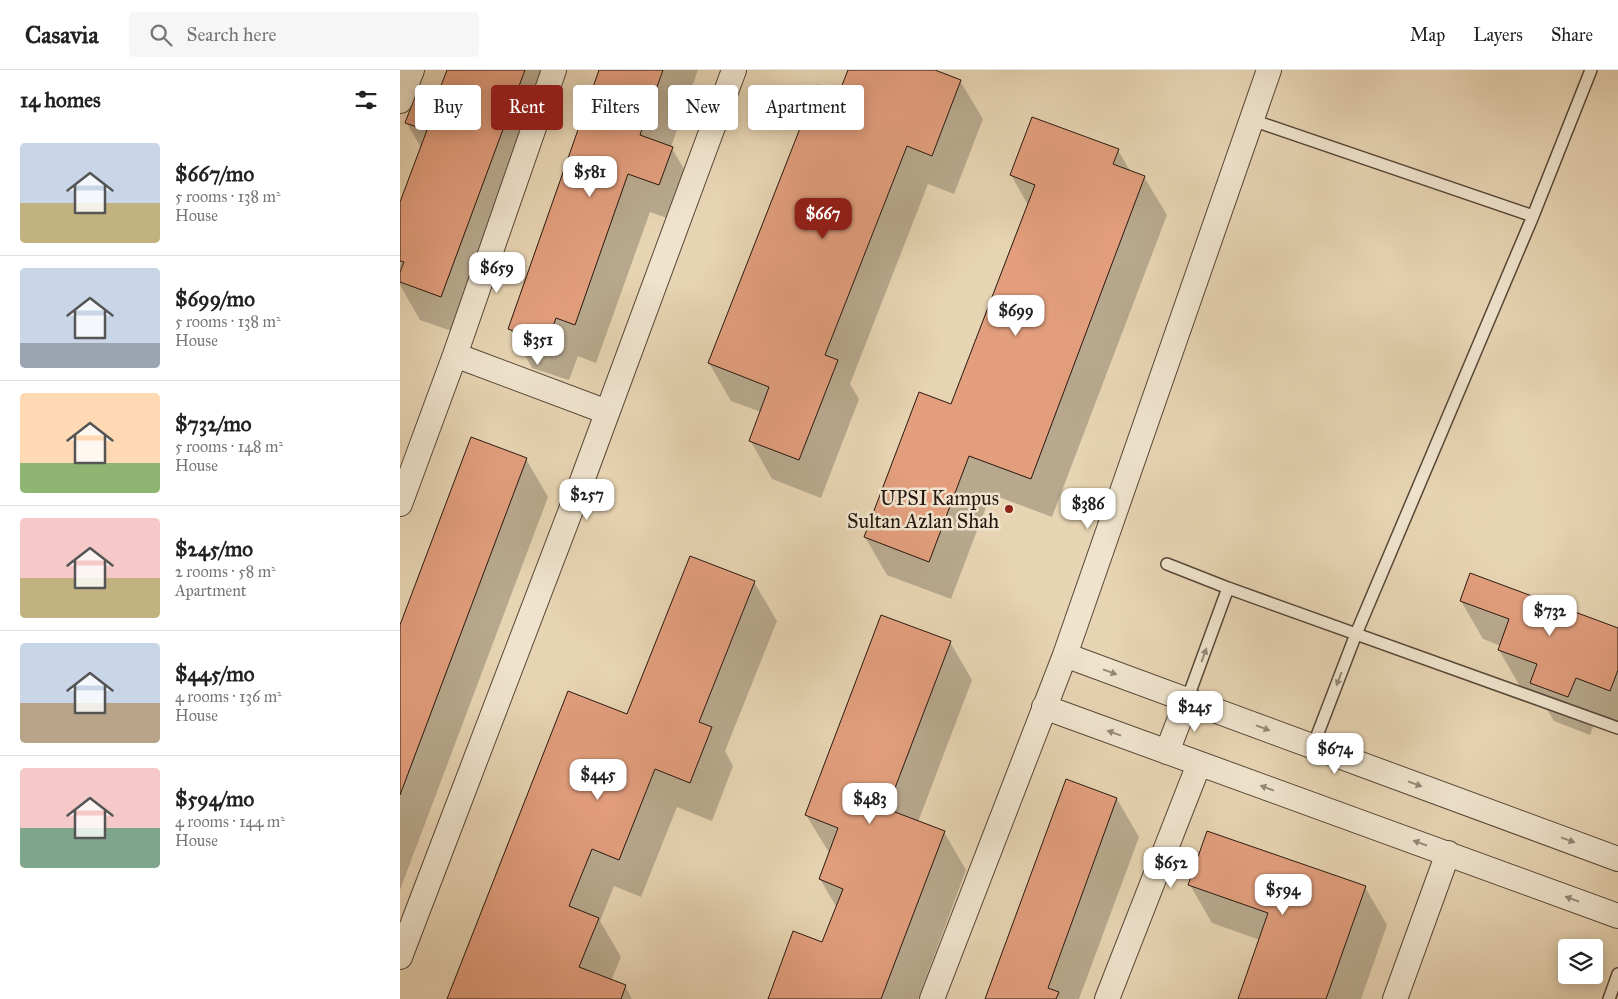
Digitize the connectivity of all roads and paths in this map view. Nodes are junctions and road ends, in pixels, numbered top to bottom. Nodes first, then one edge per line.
1 (412, 70) edge
2 (554, 70) edge
3 (734, 70) edge
4 (1269, 70) edge
5 (1591, 70) edge
6 (400, 101) edge
7 (1252, 120) junction
8 (1533, 216) junction
9 (455, 355) junction
10 (607, 412) junction
11 (400, 504) edge
12 (1167, 564) dead end
13 (1228, 588) junction
14 (1356, 634) junction
15 (1064, 655) junction
16 (1187, 700) junction
17 (1044, 707) junction
18 (1618, 728) edge
19 (1313, 746) junction
20 (1167, 752) junction
21 (1199, 764) junction
22 (1448, 853) junction
23 (1618, 859) edge
24 (1618, 916) edge
25 (400, 957) edge
26 (1618, 974) edge
27 (932, 999) edge
28 (1107, 999) edge
29 (1395, 999) edge
30 (1609, 999) edge

1 - 6 street
2 - 9 street
3 - 10 street
4 - 7 street
5 - 8 lane
7 - 8 lane
7 - 15 street
8 - 14 lane
9 - 10 street
9 - 11 street
10 - 25 street
12 - 13 lane
13 - 14 lane
16 -> 13 lane
14 - 18 lane
14 -> 19 lane
15 -> 16 street
15 - 17 street
16 -> 19 street
16 - 20 street
20 -> 17 street
17 - 27 street
19 -> 23 street
20 - 21 street
22 -> 21 street
21 - 28 street
24 -> 22 street
22 - 29 street
26 - 30 lane

